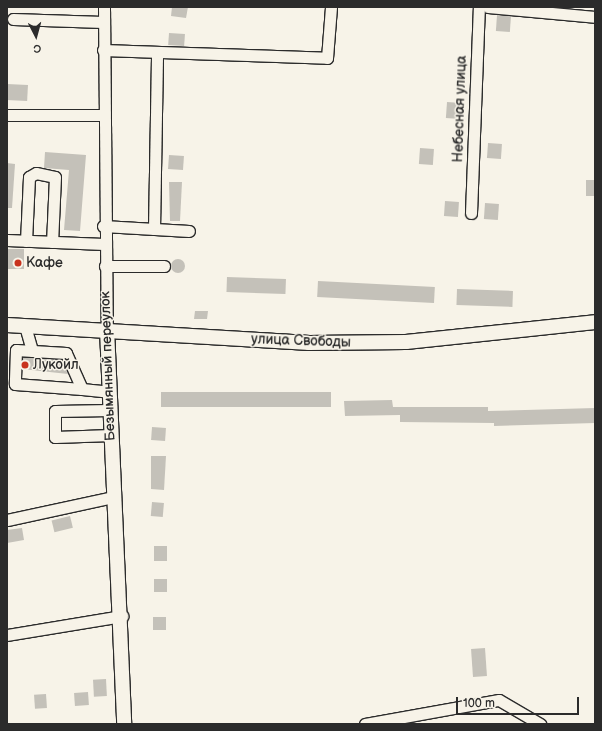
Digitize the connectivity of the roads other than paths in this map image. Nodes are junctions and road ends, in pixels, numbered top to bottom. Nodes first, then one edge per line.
1 (104, 7) edge
2 (331, 7) edge
3 (479, 7) edge
4 (488, 7) edge
5 (595, 17) edge
6 (13, 19) dead end
7 (103, 22) junction
8 (103, 50) junction
9 (157, 53) junction
10 (7, 115) edge
11 (103, 115) junction
12 (471, 213) dead end
13 (103, 226) junction
14 (154, 229) junction
15 (189, 231) dead end
16 (7, 240) edge
17 (26, 241) junction
18 (52, 242) junction
19 (104, 244) junction
20 (104, 266) junction
21 (164, 266) dead end
22 (595, 322) edge
23 (7, 325) edge
24 (25, 326) junction
25 (107, 329) junction
26 (32, 351) junction
27 (82, 390) junction
28 (109, 392) junction
29 (110, 410) junction
30 (111, 435) junction
31 (114, 497) junction
32 (7, 520) edge
33 (122, 616) junction
34 (7, 634) edge
35 (124, 724) edge
36 (364, 724) edge
37 (540, 724) edge

1 - 7 street, Безымянный переулок
2 - 9 street
3 - 12 street, Небесная улица
4 - 5 street
6 - 7 street
7 - 8 street, Безымянный переулок
8 - 9 street
8 - 11 street, Безымянный переулок
9 - 14 street
10 - 11 street
11 - 13 street, Безымянный переулок
13 - 14 street
13 - 19 street, Безымянный переулок
14 - 15 street
16 - 17 street
17 - 18 street
17 - 18 street
18 - 19 street
19 - 20 street, Безымянный переулок
20 - 21 street
20 - 25 street, Безымянный переулок
22 - 25 main road, улица Свободы
23 - 24 main road, улица Свободы
24 - 25 main road, улица Свободы
24 - 26 street
25 - 28 main road, Безымянный переулок
26 - 27 street
26 - 27 street
27 - 28 street
28 - 29 main road, Безымянный переулок
29 - 30 main road, Безымянный переулок
29 - 30 street
30 - 31 main road, Безымянный переулок
31 - 32 street
31 - 33 main road, Безымянный переулок
33 - 34 street
33 - 35 main road, Безымянный переулок
36 - 37 street

